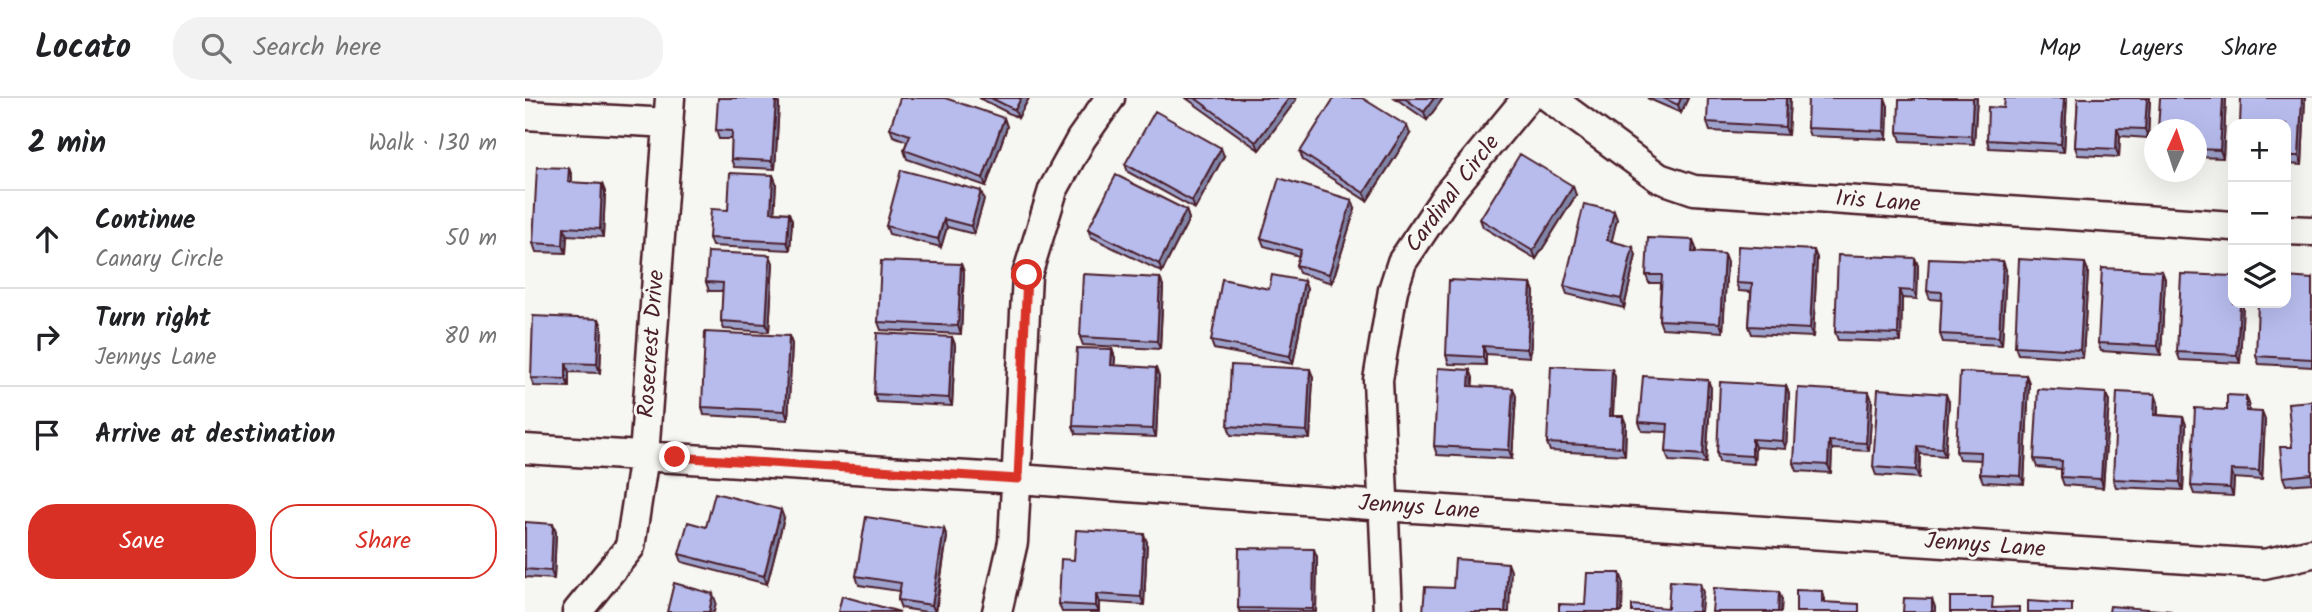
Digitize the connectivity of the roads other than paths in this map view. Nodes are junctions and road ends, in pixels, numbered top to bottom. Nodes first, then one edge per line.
1 (1110, 98) edge
2 (1527, 98) edge
3 (1550, 98) edge
4 (669, 111) edge
5 (525, 115) edge
6 (2228, 226) edge
7 (2291, 230) edge
8 (2312, 231) edge
9 (525, 449) edge
10 (644, 456) junction
11 (1018, 479) junction
12 (1384, 506) junction
13 (2312, 553) edge
14 (577, 612) edge
15 (997, 612) edge
16 (1388, 612) edge

1 - 11 street
2 - 12 street, Cardinal Circle
3 - 6 street, Iris Lane
4 - 5 street
4 - 10 street, Rosecrest Drive
7 - 8 street
9 - 10 street, Jennys Lane
10 - 11 street, Jennys Lane
10 - 14 street, Rosecrest Drive
11 - 12 street, Jennys Lane
11 - 15 street
12 - 13 street, Jennys Lane
12 - 16 street, Cardinal Circle

